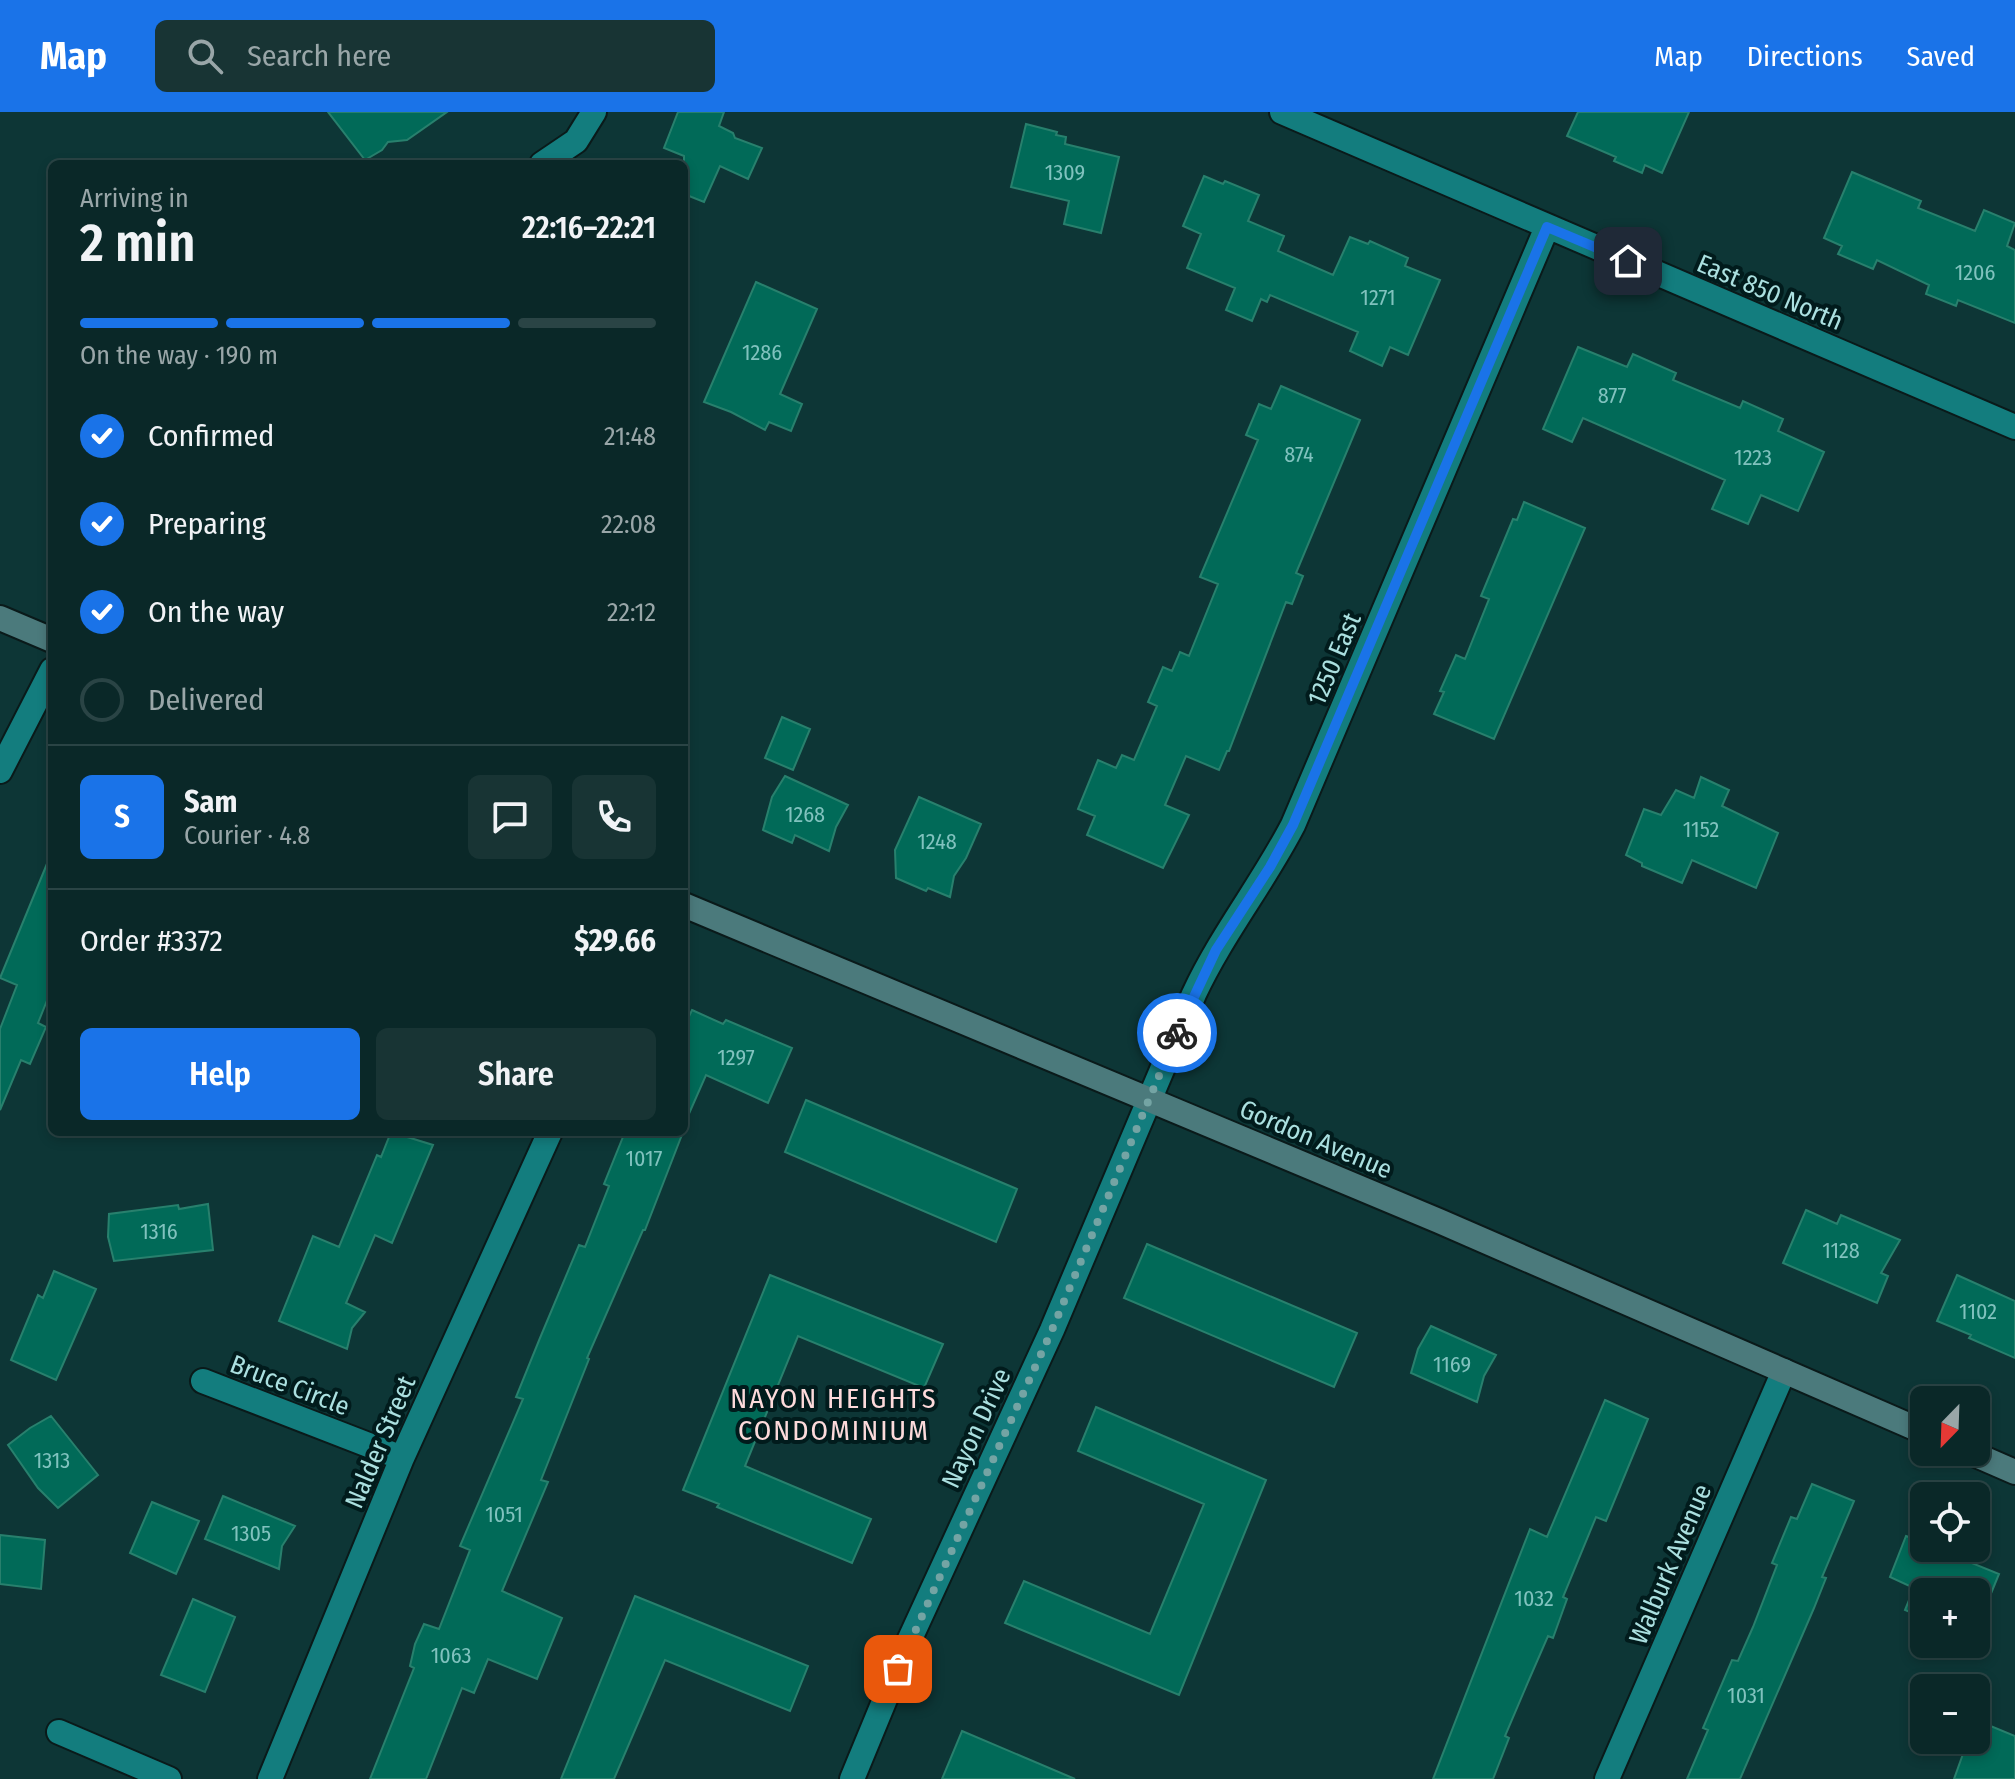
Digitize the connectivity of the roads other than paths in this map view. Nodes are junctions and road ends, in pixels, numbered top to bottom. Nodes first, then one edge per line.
1 (594, 112) edge
2 (1282, 112) edge
3 (548, 160) edge
4 (1547, 227) junction
5 (2015, 427) edge
6 (0, 618) edge
7 (48, 638) edge
8 (48, 678) edge
9 (0, 771) edge
10 (688, 907) edge
11 (1150, 1101) junction
12 (548, 1136) edge
13 (1784, 1371) junction
14 (203, 1381) dead end
15 (1910, 1426) edge
16 (402, 1458) junction
17 (1990, 1461) edge
18 (2015, 1472) edge
19 (59, 1732) dead end
20 (169, 1779) edge
21 (270, 1779) edge
22 (852, 1779) edge
23 (1607, 1779) edge

1 - 3 street
2 - 4 street, East 850 North
4 - 5 street, East 850 North
4 - 11 street, 1250 East
6 - 7 main road
8 - 9 street
10 - 11 main road, Gordon Avenue
11 - 13 main road, Gordon Avenue
11 - 22 street, Nayon Drive
12 - 16 street, Nalder Street
13 - 15 main road, Gordon Avenue
13 - 23 street, Walburk Avenue
14 - 16 street, Bruce Circle
16 - 21 street, Nalder Street
17 - 18 main road
19 - 20 street

